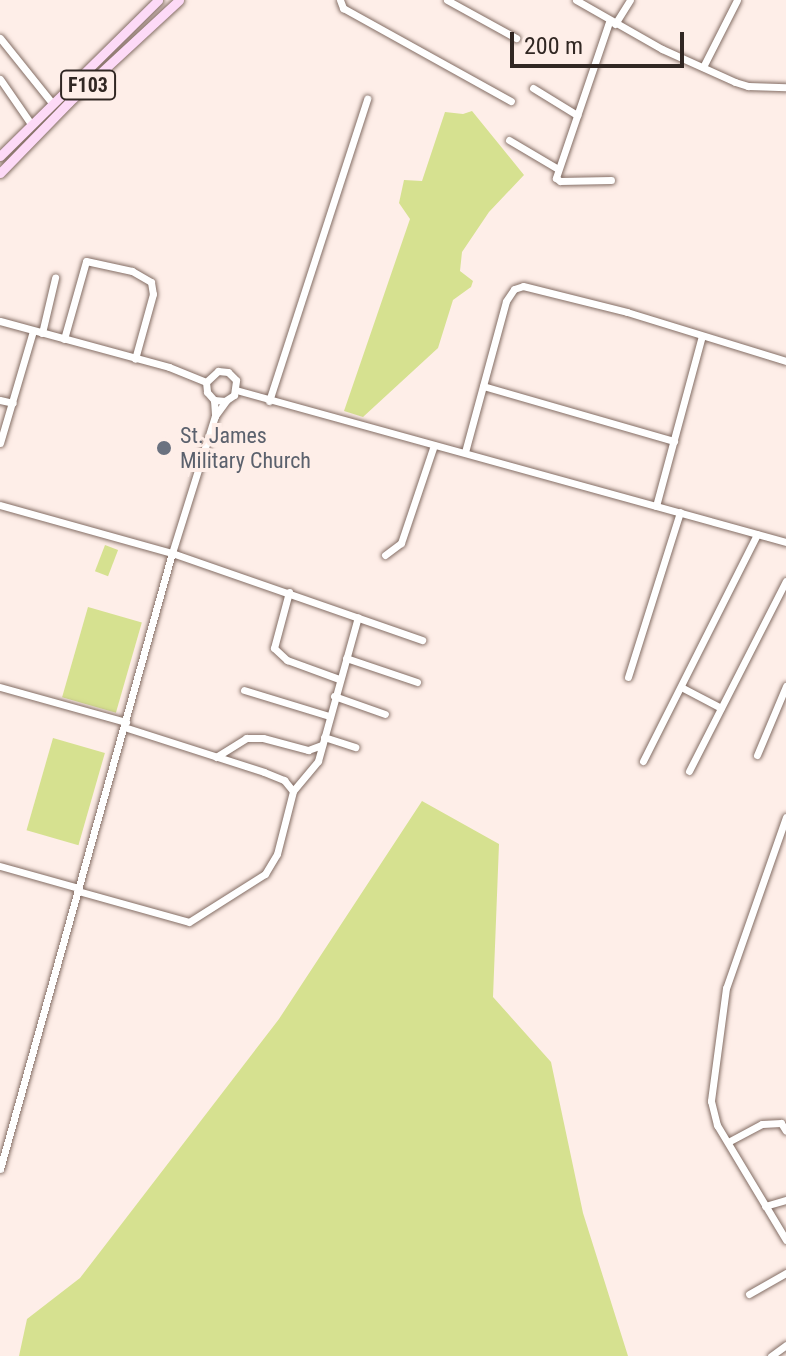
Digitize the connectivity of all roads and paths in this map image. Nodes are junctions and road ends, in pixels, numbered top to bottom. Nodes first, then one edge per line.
1 (158, 0) edge
2 (179, 0) edge
3 (340, 0) edge
4 (447, 0) edge
5 (576, 0) edge
6 (630, 0) edge
7 (737, 0) edge
8 (612, 23) junction
9 (0, 38) edge
10 (516, 38) dead end
11 (703, 67) junction
12 (0, 79) edge
13 (786, 87) edge
14 (533, 88) dead end
15 (367, 99) dead end
16 (511, 101) dead end
17 (52, 103) junction
18 (577, 115) junction
19 (31, 124) junction
20 (509, 140) dead end
21 (0, 156) edge
22 (558, 169) junction
23 (0, 173) edge
24 (611, 180) dead end
25 (55, 278) dead end
26 (0, 321) edge
27 (38, 332) junction
28 (702, 336) junction
29 (64, 339) junction
30 (135, 359) junction
31 (786, 361) edge
32 (206, 382) junction
33 (483, 386) junction
34 (236, 390) junction
35 (0, 400) edge
36 (214, 400) junction
37 (226, 401) junction
38 (269, 401) junction
39 (13, 403) junction
40 (215, 416) junction
41 (674, 441) junction
42 (0, 443) edge
43 (434, 445) junction
44 (465, 452) junction
45 (0, 505) edge
46 (656, 506) junction
47 (680, 512) junction
48 (786, 531) edge
49 (757, 534) junction
50 (784, 541) edge
51 (172, 553) junction
52 (385, 555) dead end
53 (786, 581) edge
54 (289, 592) junction
55 (358, 617) junction
56 (422, 640) dead end
57 (346, 658) junction
58 (628, 677) dead end
59 (339, 679) junction
60 (417, 682) dead end
61 (786, 686) edge
62 (0, 687) edge
63 (681, 687) junction
64 (244, 690) dead end
65 (334, 696) junction
66 (721, 708) junction
67 (385, 714) dead end
68 (329, 716) junction
69 (125, 725) junction
70 (323, 741) junction
71 (355, 747) dead end
72 (757, 755) dead end
73 (216, 757) junction
74 (643, 761) dead end
75 (689, 771) dead end
76 (293, 791) junction
77 (786, 817) edge
78 (0, 866) edge
79 (78, 890) junction
80 (786, 1131) edge
81 (728, 1142) junction
82 (0, 1169) edge
83 (786, 1200) edge
84 (765, 1206) junction
85 (786, 1240) edge
86 (786, 1273) edge
87 (749, 1294) dead end
88 (786, 1345) edge
89 (771, 1356) edge

1 - 17 main road, F103
2 - 23 main road, F103
3 - 16 street
4 - 10 street
5 - 8 street
6 - 8 street
7 - 11 street
8 - 11 street
8 - 18 street
9 - 17 street
11 - 13 street
12 - 19 street
14 - 18 street
15 - 38 street
17 - 19 main road, F103
18 - 22 street
19 - 21 main road, F103
20 - 22 street
22 - 24 street
25 - 27 street
26 - 27 street
27 - 29 street
27 - 39 street
28 - 31 street
28 - 33 street
28 - 41 street
29 - 30 street
29 - 30 street
30 - 32 street
32 - 34 street
32 - 36 street
33 - 41 street
33 - 44 street
34 - 37 street
34 - 38 street
35 - 39 street
36 - 37 street
36 - 40 street
37 - 40 street
38 - 43 street
39 - 42 street
40 - 51 street
41 - 46 street
43 - 44 street
43 - 52 street
44 - 46 street
45 - 51 street
46 - 47 street
47 - 49 street
47 - 58 street
48 - 50 street
49 - 50 street
49 - 63 street
51 - 54 street
51 - 69 street
53 - 66 street
54 - 55 street
54 - 59 street
55 - 56 street
55 - 57 street
57 - 59 street
57 - 60 street
59 - 65 street
61 - 72 street
62 - 69 street
63 - 66 street
63 - 74 street
64 - 68 street
65 - 67 street
65 - 68 street
66 - 75 street
68 - 70 street
69 - 73 street
69 - 79 street
70 - 71 street
70 - 73 street
70 - 76 street
73 - 76 street
76 - 79 street
77 - 81 street
78 - 79 street
79 - 82 street
80 - 81 street
81 - 84 street
83 - 84 street
84 - 85 street
86 - 87 street
88 - 89 street

